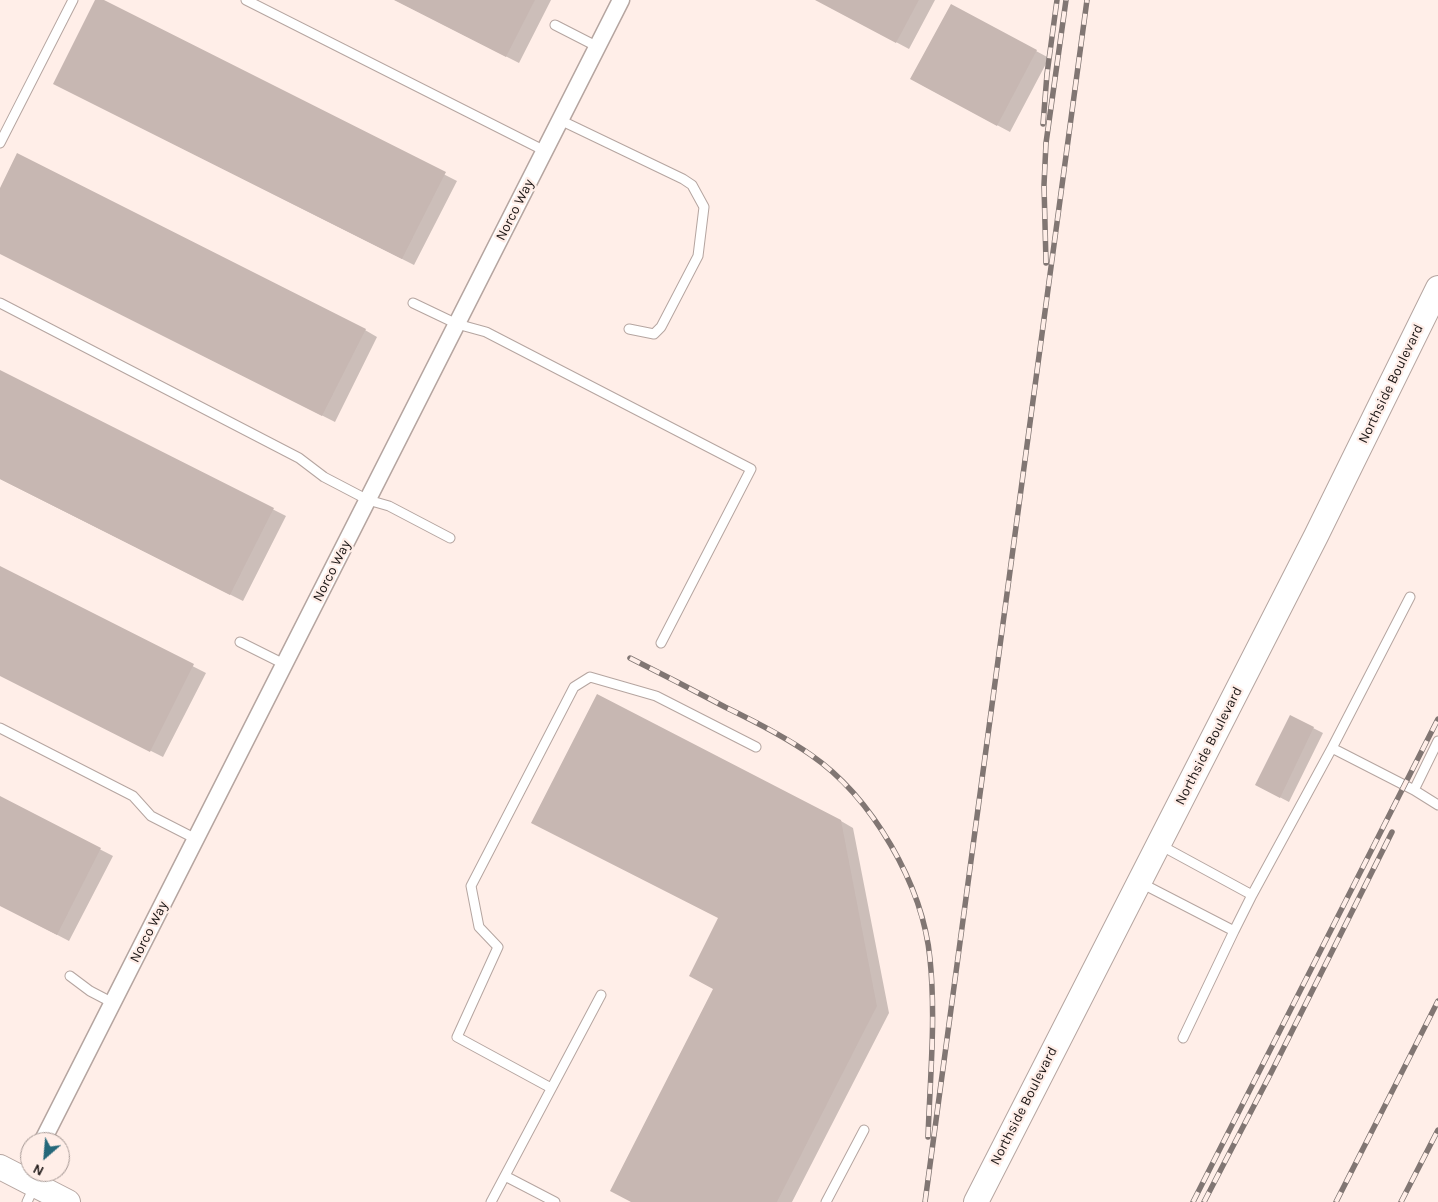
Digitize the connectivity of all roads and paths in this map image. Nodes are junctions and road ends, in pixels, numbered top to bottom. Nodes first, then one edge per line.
1 (73, 0) edge
2 (246, 0) edge
3 (621, 0) edge
4 (555, 25) dead end
5 (598, 47) junction
6 (560, 120) junction
7 (0, 143) edge
8 (545, 151) junction
9 (1438, 288) edge
10 (0, 303) edge
11 (413, 303) dead end
12 (457, 324) junction
13 (629, 329) dead end
14 (368, 500) junction
15 (450, 538) dead end
16 (1410, 596) dead end
17 (240, 642) dead end
18 (661, 643) dead end
19 (284, 664) junction
20 (0, 728) edge
21 (1438, 741) edge
22 (756, 747) dead end
23 (1332, 748) junction
24 (1414, 790) junction
25 (1438, 805) edge
26 (196, 839) junction
27 (1158, 844) junction
28 (1139, 882) junction
29 (1252, 895) junction
30 (1234, 931) junction
31 (70, 976) dead end
32 (601, 995) dead end
33 (113, 1003) junction
34 (1183, 1038) dead end
35 (551, 1088) junction
36 (864, 1130) dead end
37 (47, 1132) edge
38 (0, 1167) edge
39 (504, 1176) junction
40 (29, 1183) edge
41 (68, 1202) edge
42 (491, 1202) edge
43 (555, 1202) edge
44 (826, 1202) edge
45 (976, 1202) edge

1 - 7 lane
2 - 8 lane
3 - 5 street, Norco Way
4 - 5 lane
5 - 6 street, Norco Way
6 - 8 street, Norco Way
6 - 13 lane
8 - 12 street, Norco Way
9 - 27 main road, Northside Boulevard
10 - 14 lane
11 - 12 lane
12 - 14 street, Norco Way
12 - 18 lane
14 - 15 lane
14 - 19 street, Norco Way
16 - 23 lane
17 - 19 lane
19 - 26 street, Norco Way
20 - 26 lane
21 - 24 lane
22 - 35 lane
23 - 24 lane
23 - 29 lane
24 - 25 lane
26 - 33 street, Norco Way
27 - 28 main road, Northside Boulevard
27 - 29 lane
28 - 30 lane
28 - 45 main road, Northside Boulevard
29 - 30 lane
30 - 34 lane
31 - 33 lane
32 - 35 lane
33 - 37 street, Norco Way
35 - 39 lane
36 - 44 lane
38 - 40 main road
39 - 42 lane
39 - 43 lane
40 - 41 main road

